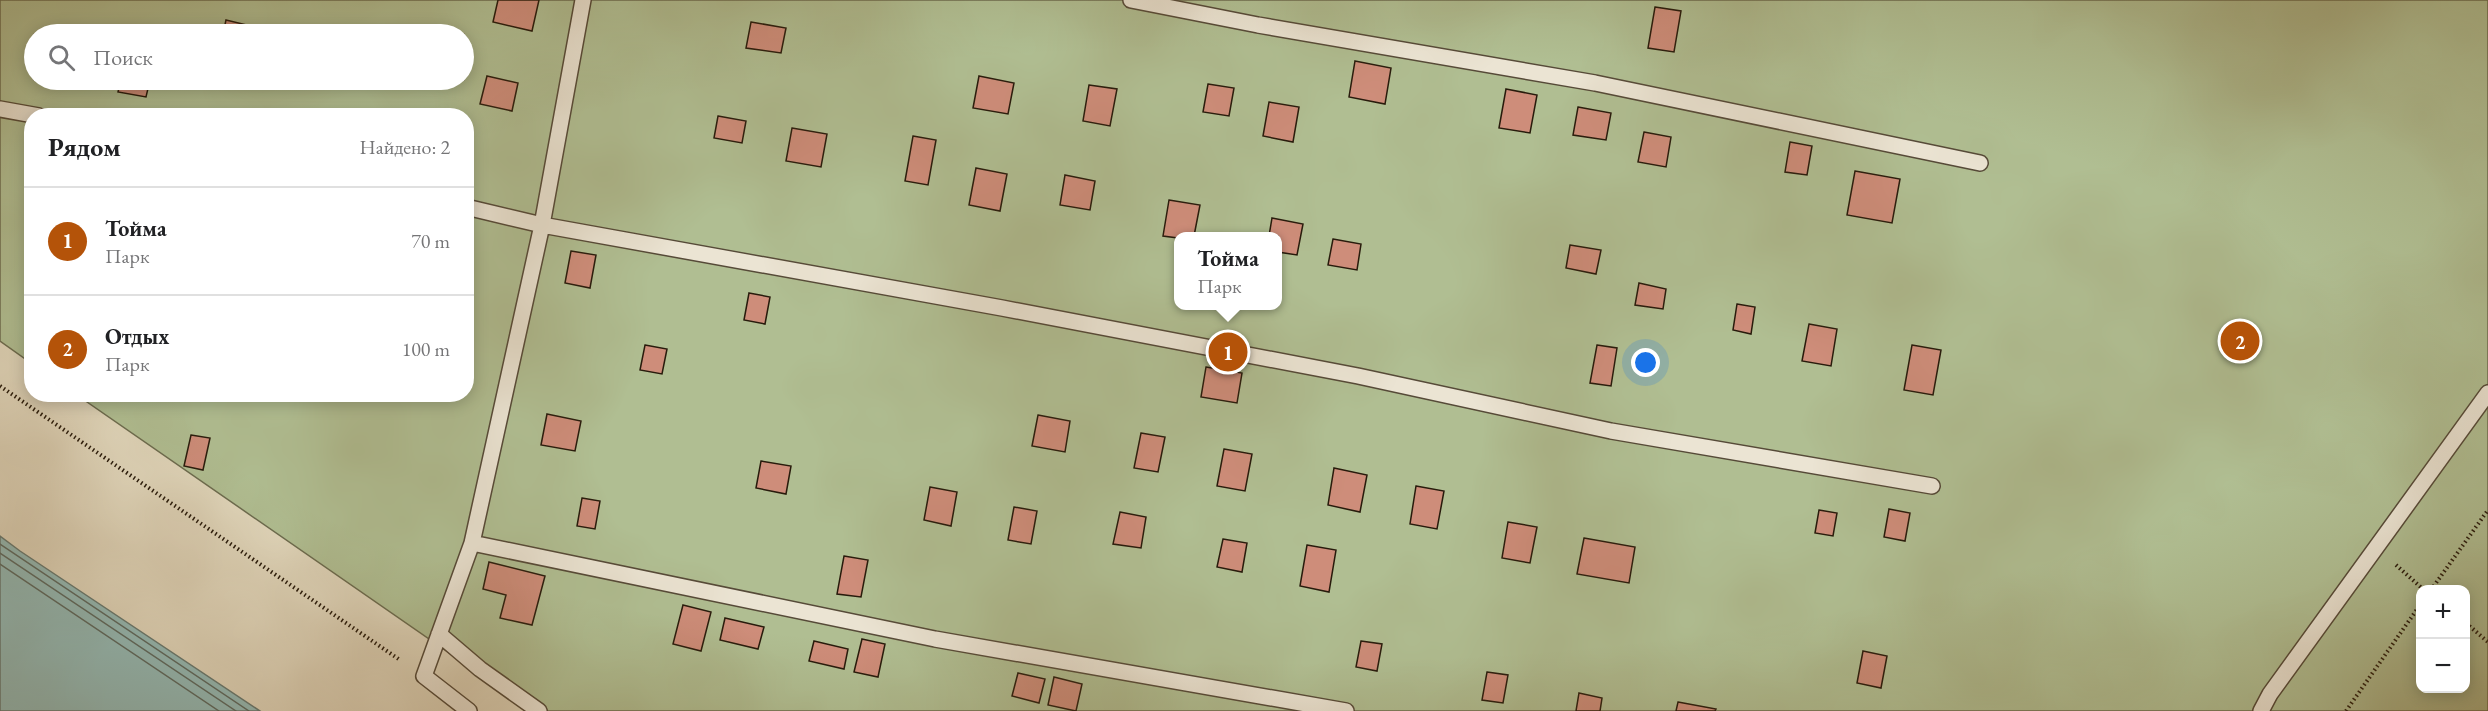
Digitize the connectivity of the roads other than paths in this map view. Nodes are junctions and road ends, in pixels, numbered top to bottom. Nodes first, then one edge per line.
1 (583, 0) edge
2 (1131, 0) edge
3 (0, 110) edge
4 (24, 114) edge
5 (1980, 163) dead end
6 (474, 209) edge
7 (542, 225) junction
8 (2488, 393) edge
9 (1932, 486) dead end
10 (472, 543) junction
11 (439, 634) junction
12 (469, 711) edge
13 (539, 711) edge
14 (1346, 711) edge
15 (2261, 711) edge

1 - 7 lane
2 - 5 lane
3 - 4 lane
6 - 7 lane
7 - 9 lane
7 - 10 lane
8 - 15 lane
10 - 11 lane
10 - 14 lane
11 - 12 lane
11 - 13 lane

